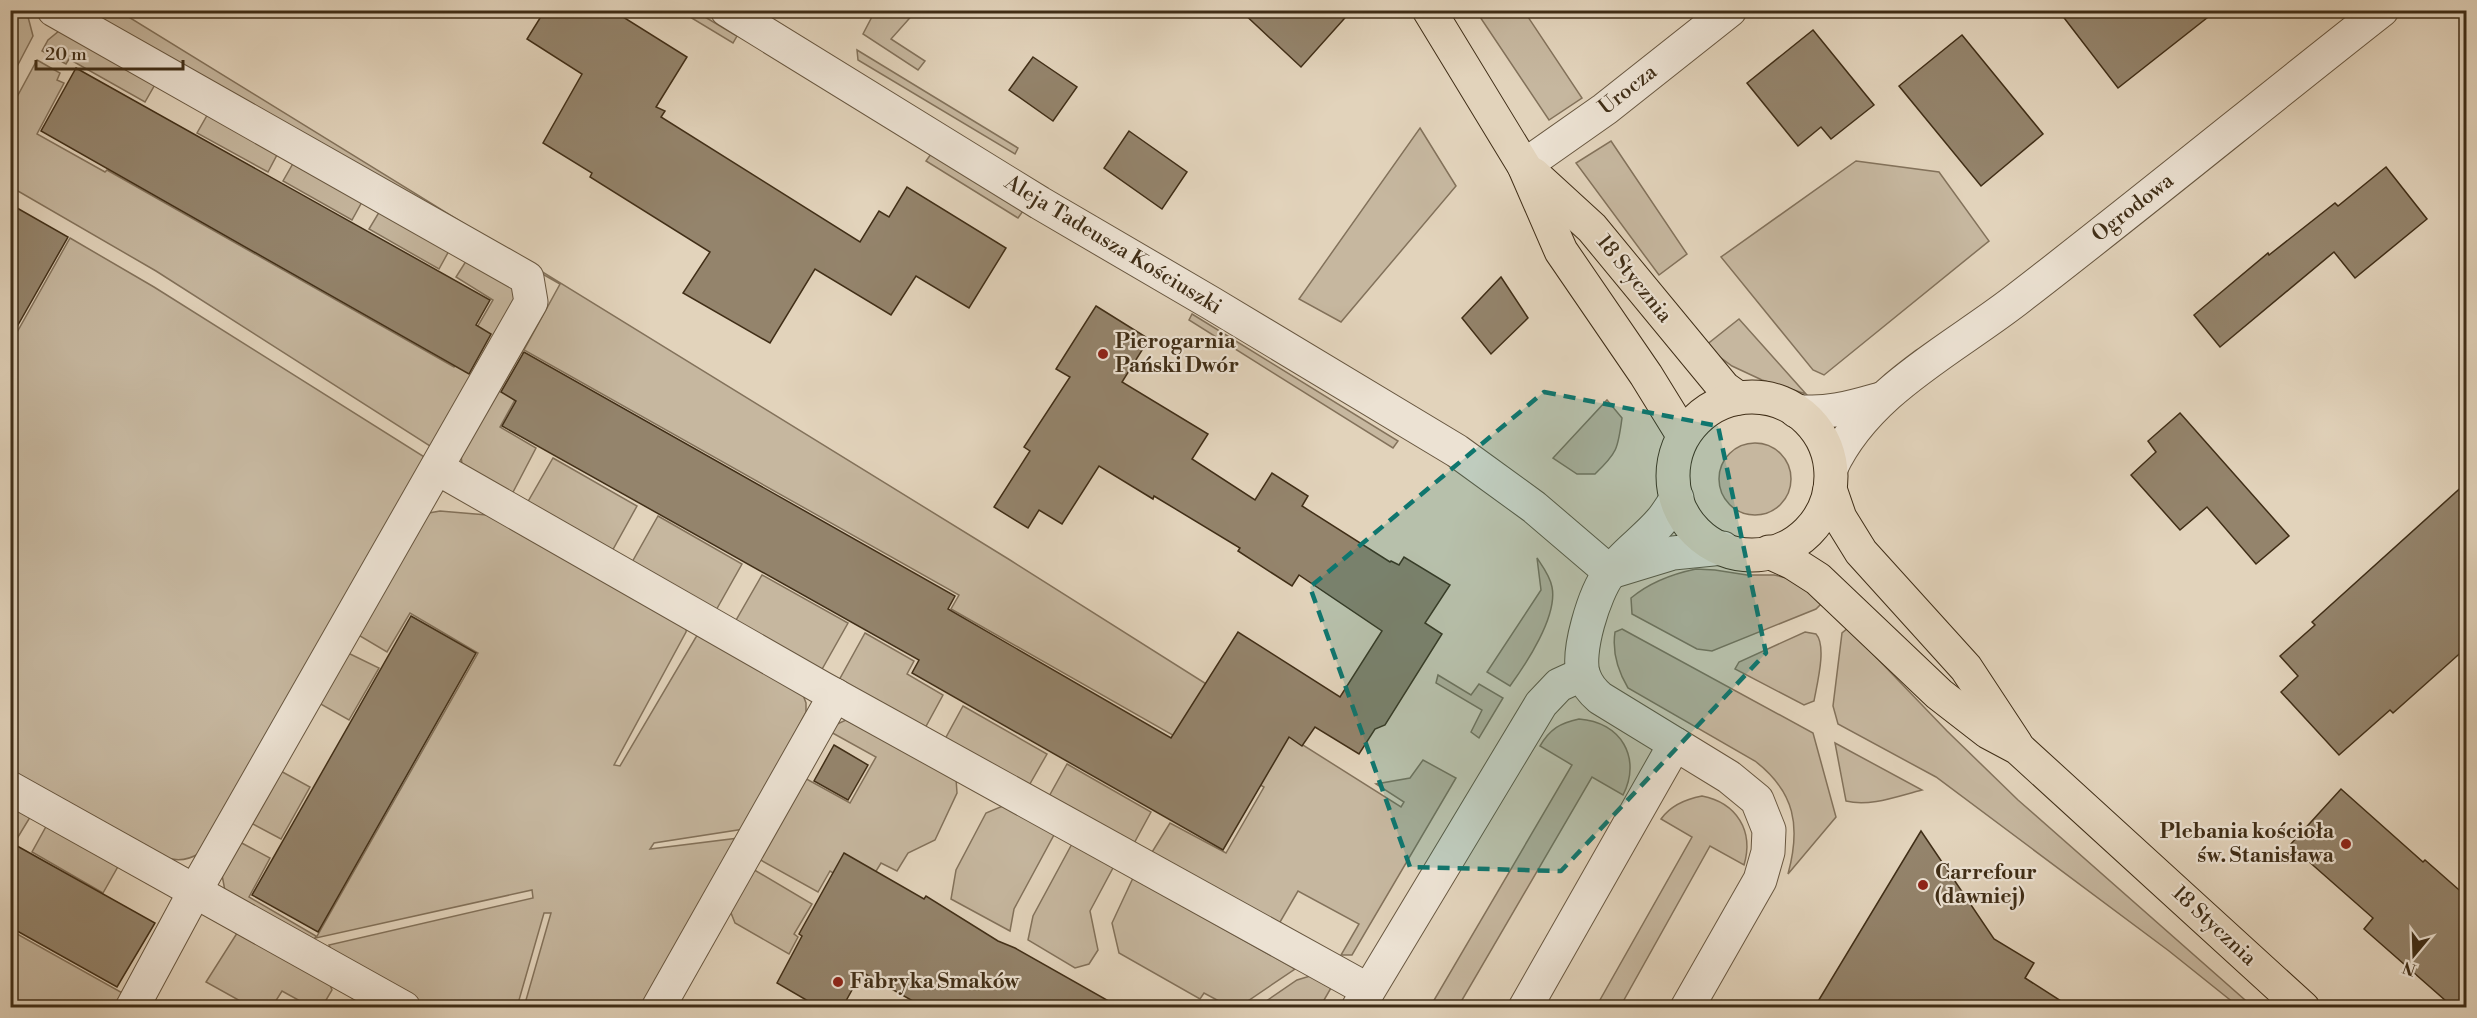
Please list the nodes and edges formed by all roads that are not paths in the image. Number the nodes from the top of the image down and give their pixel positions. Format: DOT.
graph roads {
  1 [pos="54,10"];
  2 [pos="727,10"];
  3 [pos="1430,10"];
  4 [pos="1730,10"];
  5 [pos="2382,10"];
  6 [pos="1524,166"];
  7 [pos="1738,398"];
  8 [pos="1880,399"];
  9 [pos="1796,411"];
  10 [pos="1683,435"];
  11 [pos="437,468"];
  12 [pos="1831,478"];
  13 [pos="1677,498"];
  14 [pos="1723,548"];
  15 [pos="1769,552"];
  16 [pos="1610,572"];
  17 [pos="1583,674"];
  18 [pos="835,695"];
  19 [pos="1675,744"];
  20 [pos="2018,748"];
  21 [pos="10,788"];
  22 [pos="195,891"];
  23 [pos="1363,999"];
  24 [pos="132,1008"];
  25 [pos="404,1008"];
  26 [pos="658,1008"];
  27 [pos="1525,1008"];
  28 [pos="1687,1008"];
  29 [pos="2303,1008"];
  1 -- 11 [label="street"];
  2 -- 16 [label="street, Aleja Tadeusza Kościuszki"];
  3 -- 6 [label="main road, 18 Stycznia"];
  4 -- 6 [label="street, Urocza"];
  5 -- 8 [label="street, Ogrodowa"];
  6 -- 7 [label="main road, 18 Stycznia"];
  6 -- 10 [label="main road, 18 Stycznia"];
  7 -- 9 [label="main road"];
  7 -- 10 [label="main road"];
  8 -- 9 [label="street, Ogrodowa"];
  8 -- 12 [label="street, Ogrodowa"];
  9 -- 12 [label="main road"];
  10 -- 13 [label="main road"];
  11 -- 18 [label="street"];
  11 -- 22 [label="street"];
  12 -- 15 [label="main road"];
  12 -- 20 [label="main road, 18 Stycznia"];
  13 -- 14 [label="main road"];
  13 -- 16 [label="street"];
  14 -- 15 [label="main road"];
  14 -- 16 [label="street"];
  15 -- 20 [label="main road, 18 Stycznia"];
  16 -- 17 [label="street"];
  17 -- 19 [label="street"];
  17 -- 23 [label="street"];
  18 -- 23 [label="street"];
  18 -- 26 [label="street"];
  19 -- 27 [label="street"];
  19 -- 28 [label="street"];
  20 -- 29 [label="main road, 18 Stycznia"];
  21 -- 22 [label="street"];
  22 -- 24 [label="street"];
  22 -- 25 [label="street"];
}
